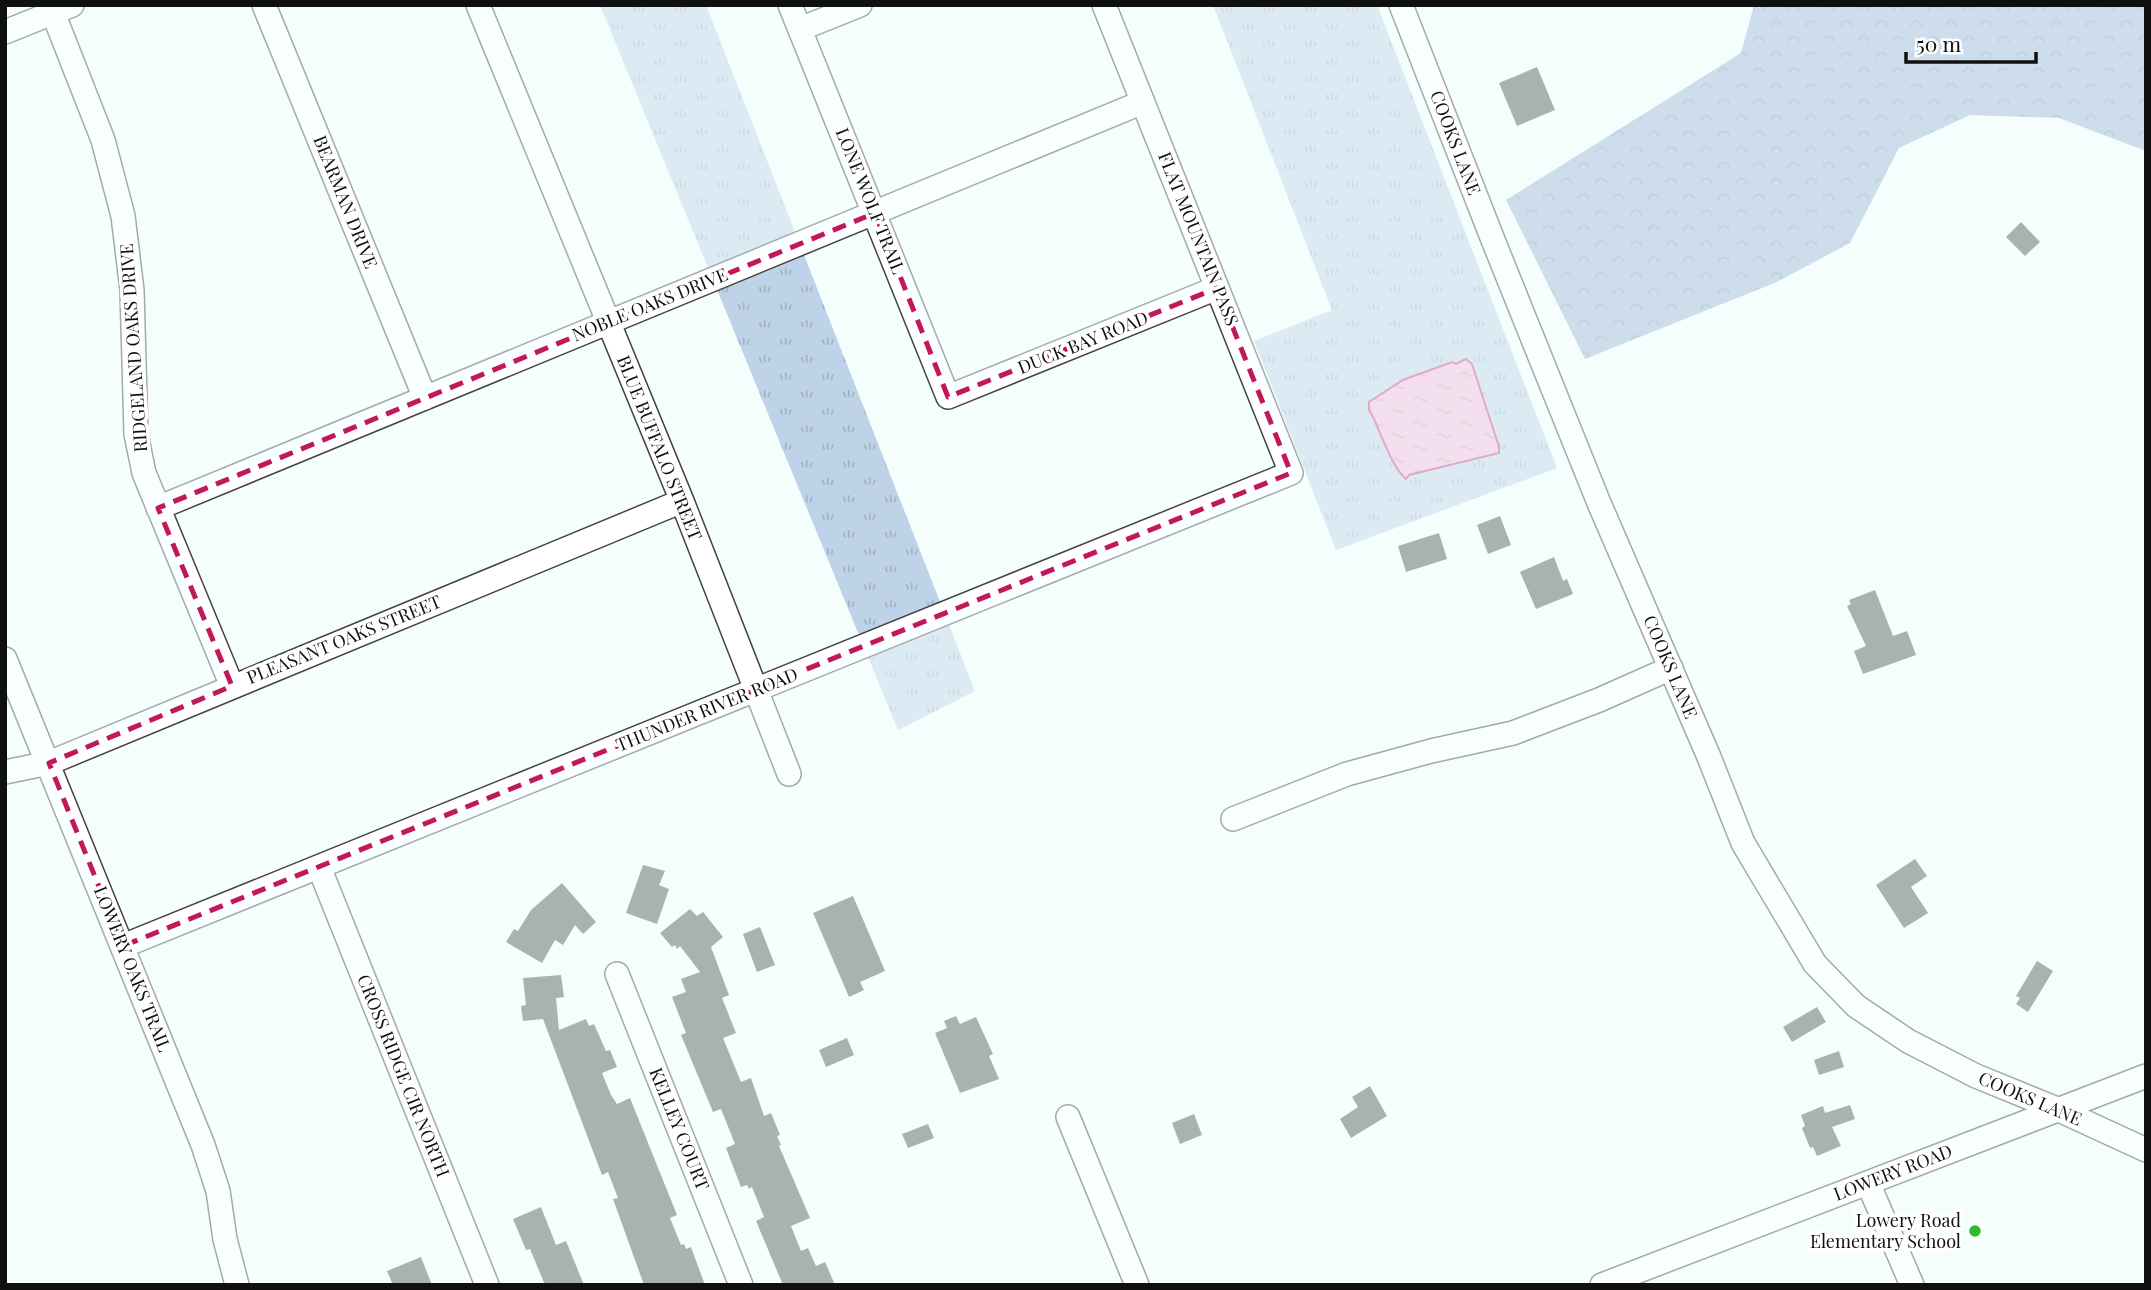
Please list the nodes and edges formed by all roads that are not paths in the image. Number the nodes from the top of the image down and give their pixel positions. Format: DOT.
graph roads {
  1 [pos="264,5"];
  2 [pos="478,5"];
  3 [pos="790,5"];
  4 [pos="860,5"];
  5 [pos="1104,5"];
  6 [pos="1401,5"];
  7 [pos="58,8"];
  8 [pos="800,29"];
  9 [pos="5,32"];
  10 [pos="1143,102"];
  11 [pos="875,213"];
  12 [pos="1217,288"];
  13 [pos="607,323"];
  14 [pos="948,397"];
  15 [pos="425,398"];
  16 [pos="1291,473"];
  17 [pos="682,501"];
  18 [pos="158,508"];
  19 [pos="5,659"];
  20 [pos="1671,668"];
  21 [pos="232,686"];
  22 [pos="757,690"];
  23 [pos="49,763"];
  24 [pos="5,772"];
  25 [pos="789,774"];
  26 [pos="1233,819"];
  27 [pos="319,867"];
  28 [pos="123,946"];
  29 [pos="617,974"];
  30 [pos="2146,1076"];
  31 [pos="2057,1109"];
  32 [pos="1068,1116"];
  33 [pos="2146,1150"];
  34 [pos="1868,1183"];
  35 [pos="1630,1280"];
  36 [pos="237,1285"];
  37 [pos="487,1285"];
  38 [pos="741,1285"];
  39 [pos="1137,1285"];
  40 [pos="1602,1285"];
  41 [pos="1912,1285"];
  1 -- 15 [label="street, BEARMAN DRIVE"];
  2 -- 13 [label="street, BLUE BUFFALO STREET"];
  3 -- 8 [label="street, LONE WOLF TRAIL"];
  4 -- 8 [label="street"];
  5 -- 10 [label="street, FLAT MOUNTAIN PASS"];
  6 -- 20 [label="street, COOKS LANE"];
  7 -- 9 [label="street"];
  7 -- 18 [label="street, RIDGELAND OAKS DRIVE"];
  8 -- 11 [label="street, LONE WOLF TRAIL"];
  10 -- 11 [label="street, NOBLE OAKS DRIVE"];
  10 -- 12 [label="street, FLAT MOUNTAIN PASS"];
  11 -- 13 [label="street, NOBLE OAKS DRIVE"];
  11 -- 14 [label="street, LONE WOLF TRAIL"];
  12 -- 14 [label="street, DUCK BAY ROAD"];
  12 -- 16 [label="street, FLAT MOUNTAIN PASS"];
  13 -- 15 [label="street, NOBLE OAKS DRIVE"];
  13 -- 17 [label="street, BLUE BUFFALO STREET"];
  15 -- 18 [label="street, NOBLE OAKS DRIVE"];
  16 -- 22 [label="street, THUNDER RIVER ROAD"];
  17 -- 21 [label="street, PLEASANT OAKS STREET"];
  17 -- 22 [label="street, BLUE BUFFALO STREET"];
  18 -- 21 [label="street, RIDGELAND OAKS DRIVE"];
  19 -- 23 [label="street, LOWERY OAKS TRAIL"];
  20 -- 26 [label="street"];
  20 -- 31 [label="street, COOKS LANE"];
  21 -- 23 [label="street, PLEASANT OAKS STREET"];
  22 -- 25 [label="street, BLUE BUFFALO STREET"];
  22 -- 27 [label="street, THUNDER RIVER ROAD"];
  23 -- 24 [label="street, PLEASANT OAKS STREET"];
  23 -- 28 [label="street, LOWERY OAKS TRAIL"];
  27 -- 28 [label="street, THUNDER RIVER ROAD"];
  27 -- 37 [label="street, CROSS RIDGE CIR NORTH"];
  28 -- 36 [label="street, LOWERY OAKS TRAIL"];
  29 -- 38 [label="street, KELLEY COURT"];
  30 -- 31 [label="street, LOWERY ROAD"];
  31 -- 33 [label="street, COOKS LANE"];
  31 -- 34 [label="street, LOWERY ROAD"];
  32 -- 39 [label="street"];
  34 -- 35 [label="street, LOWERY ROAD"];
  34 -- 41 [label="street"];
  35 -- 40 [label="street, LOWERY ROAD"];
}
